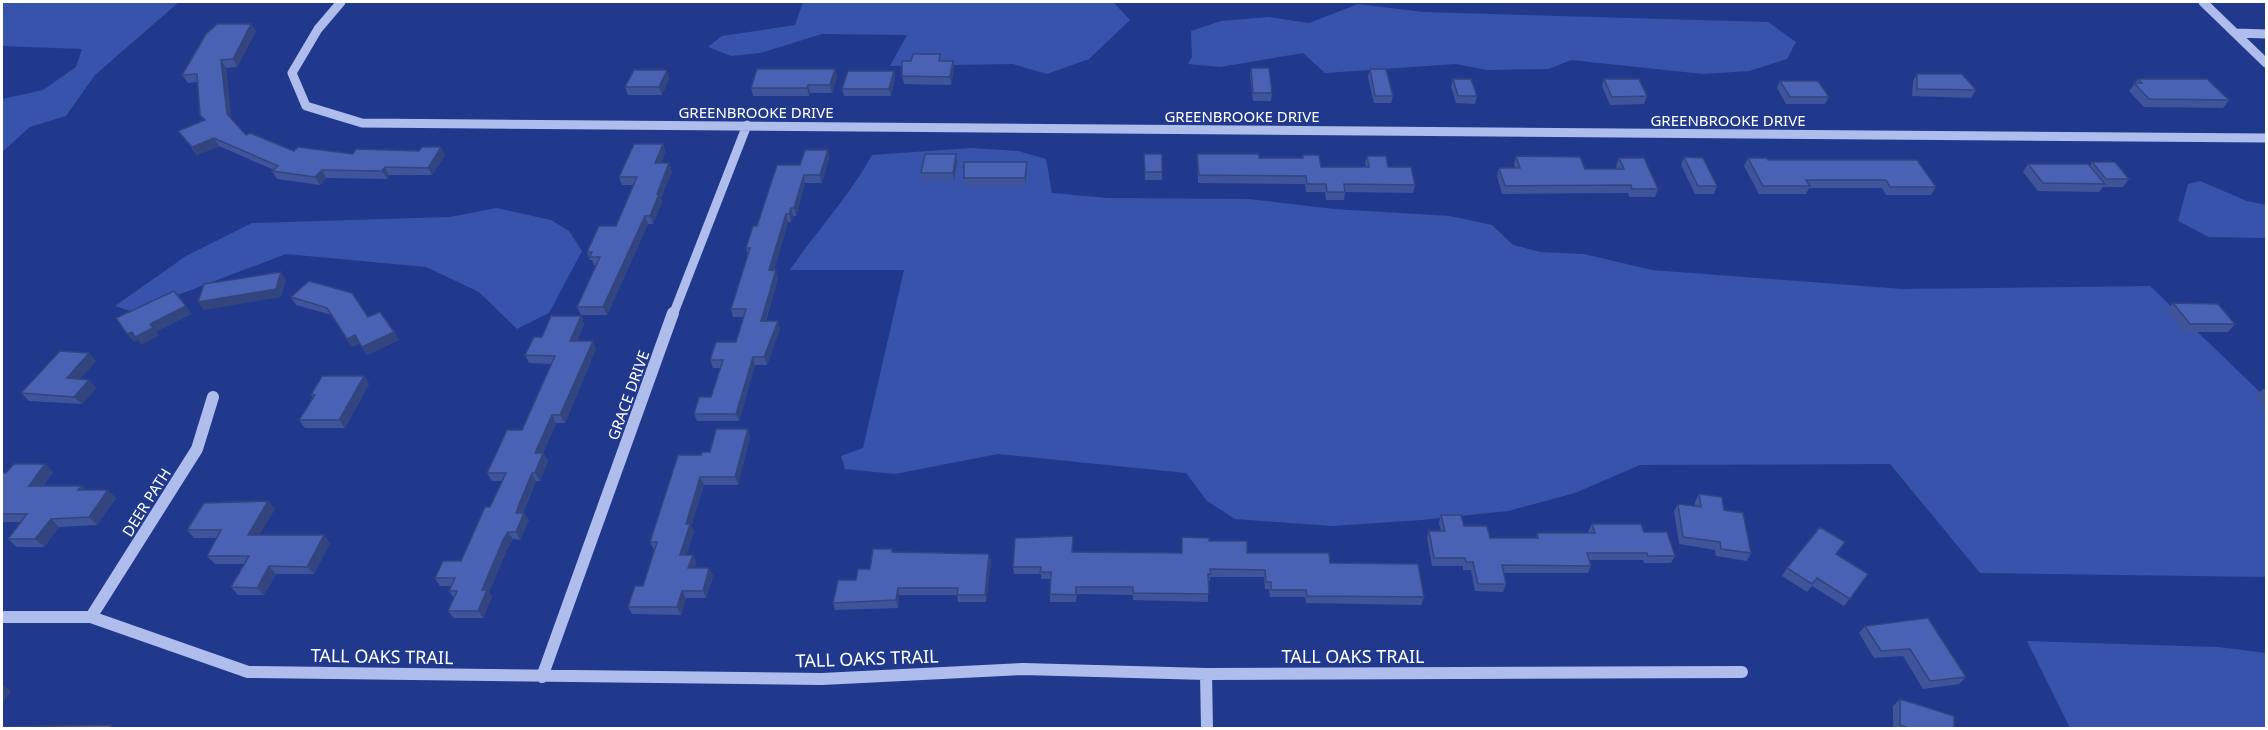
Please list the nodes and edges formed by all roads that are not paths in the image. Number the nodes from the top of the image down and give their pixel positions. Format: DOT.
graph roads {
  1 [pos="341,2"];
  2 [pos="2203,2"];
  3 [pos="2236,33"];
  4 [pos="2266,34"];
  5 [pos="2266,63"];
  6 [pos="747,125"];
  7 [pos="2266,138"];
  8 [pos="213,397"];
  9 [pos="91,616"];
  10 [pos="2,617"];
  11 [pos="1743,672"];
  12 [pos="1206,674"];
  13 [pos="542,677"];
  14 [pos="1207,729"];
  1 -- 6 [label="street, GREENBROOKE DRIVE"];
  2 -- 3 [label="street"];
  3 -- 4 [label="street"];
  3 -- 5 [label="street"];
  6 -- 7 [label="street, GREENBROOKE DRIVE"];
  6 -- 13 [label="street, GRACE DRIVE"];
  8 -- 9 [label="street, DEER PATH"];
  9 -- 10 [label="street, TALL OAKS TRAIL"];
  9 -- 13 [label="street, TALL OAKS TRAIL"];
  11 -- 12 [label="street, TALL OAKS TRAIL"];
  12 -- 13 [label="street, TALL OAKS TRAIL"];
  12 -- 14 [label="street"];
}
